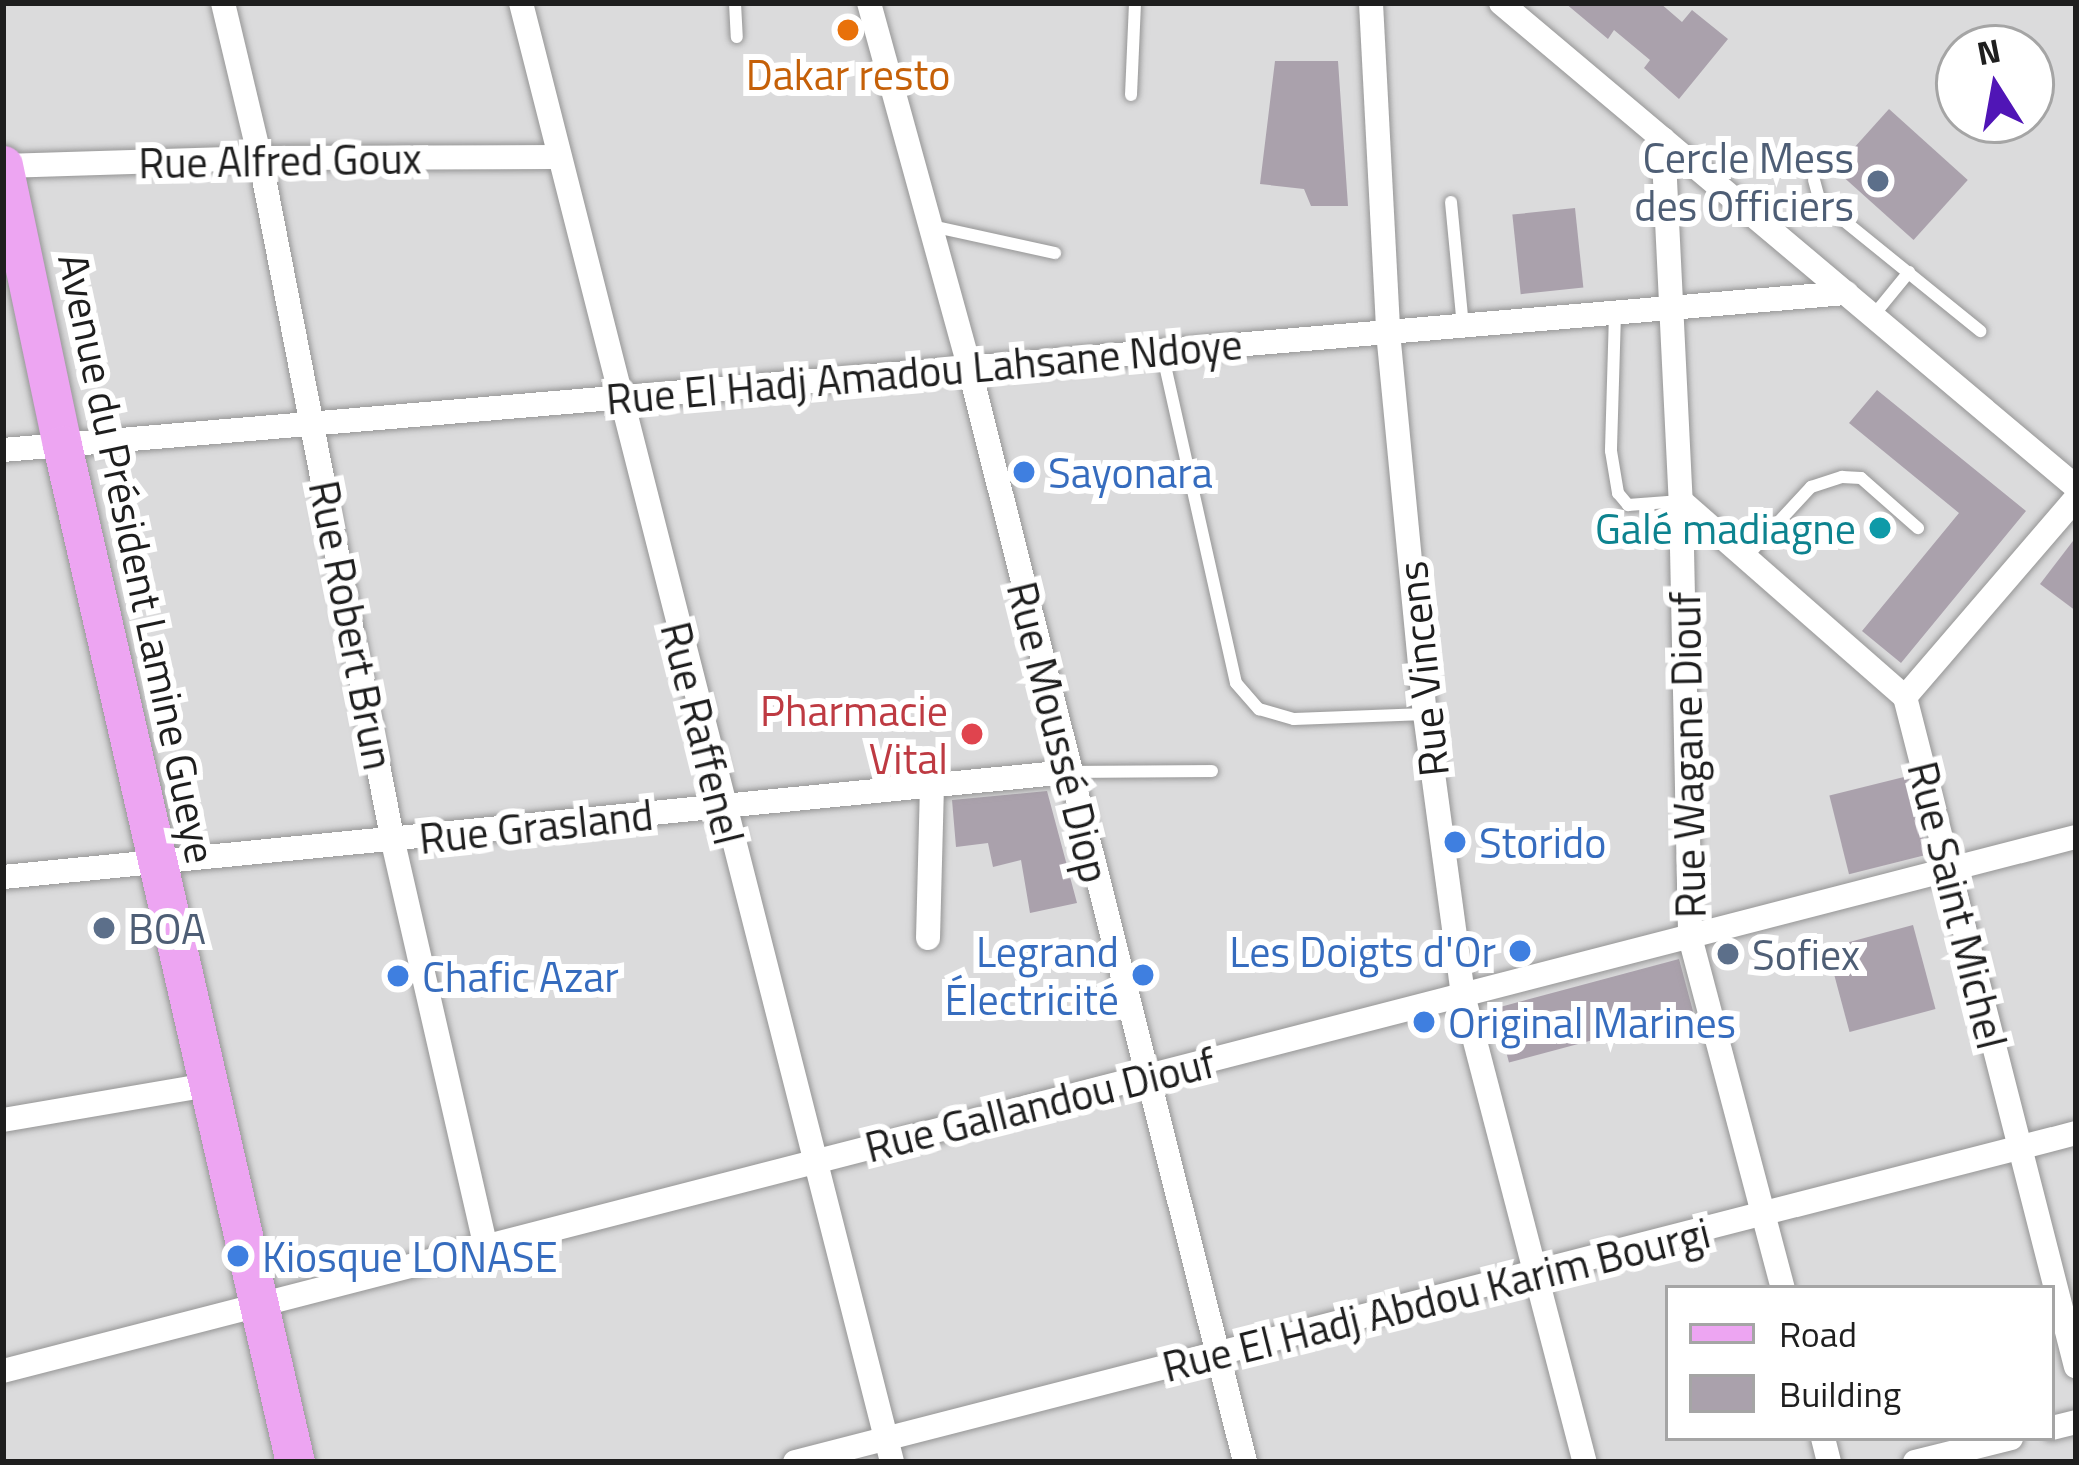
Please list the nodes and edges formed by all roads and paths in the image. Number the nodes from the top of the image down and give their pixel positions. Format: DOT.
graph roads {
  1 [pos="223,3"];
  2 [pos="520,3"];
  3 [pos="735,3"];
  4 [pos="868,3"];
  5 [pos="1135,3"];
  6 [pos="1371,3"];
  7 [pos="1501,3"];
  8 [pos="736,37"];
  9 [pos="1131,95"];
  10 [pos="1663,139"];
  11 [pos="557,157"];
  12 [pos="260,158"];
  13 [pos="3,166"];
  14 [pos="1814,180"];
  15 [pos="1450,202"];
  16 [pos="930,226"];
  17 [pos="1055,253"];
  18 [pos="1909,272"];
  19 [pos="1846,293"];
  20 [pos="1671,308"];
  21 [pos="1615,312"];
  22 [pos="1874,316"];
  23 [pos="1463,326"];
  24 [pos="1980,331"];
  25 [pos="1388,332"];
  26 [pos="1162,351"];
  27 [pos="969,368"];
  28 [pos="617,398"];
  29 [pos="313,424"];
  30 [pos="62,445"];
  31 [pos="3,450"];
  32 [pos="2076,487"];
  33 [pos="2076,498"];
  34 [pos="1681,502"];
  35 [pos="1918,528"];
  36 [pos="1748,555"];
  37 [pos="1905,697"];
  38 [pos="1425,714"];
  39 [pos="1212,771"];
  40 [pos="1069,772"];
  41 [pos="932,786"];
  42 [pos="722,806"];
  43 [pos="2076,837"];
  44 [pos="393,842"];
  45 [pos="156,862"];
  46 [pos="1949,870"];
  47 [pos="3,877"];
  48 [pos="1690,937"];
  49 [pos="928,938"];
  50 [pos="1463,995"];
  51 [pos="1145,1077"];
  52 [pos="207,1084"];
  53 [pos="3,1120"];
  54 [pos="2076,1133"];
  55 [pos="2020,1148"];
  56 [pos="814,1162"];
  57 [pos="1764,1217"];
  58 [pos="486,1247"];
  59 [pos="1536,1274"];
  60 [pos="1782,1285"];
  61 [pos="262,1304"];
  62 [pos="1217,1354"];
  63 [pos="2076,1367"];
  64 [pos="3,1371"];
  65 [pos="1999,1441"];
  66 [pos="889,1449"];
  67 [pos="295,1462"];
  68 [pos="795,1462"];
  69 [pos="1245,1462"];
  70 [pos="1586,1462"];
  71 [pos="1915,1462"];
  1 -- 12 [label="street, Rue Robert Brun"];
  2 -- 11 [label="street, Rue Raffenel"];
  3 -- 8 [label="lane"];
  4 -- 16 [label="street, Rue Moussé Diop"];
  5 -- 9 [label="lane"];
  6 -- 25 [label="street, Rue Vincens"];
  7 -- 10 [label="street"];
  10 -- 19 [label="street"];
  10 -- 20 [label="street, Rue Wagane Diouf"];
  11 -- 12 [label="street, Rue Alfred Goux"];
  11 -- 28 [label="street, Rue Raffenel"];
  12 -- 13 [label="street, Rue Alfred Goux"];
  12 -- 29 [label="street, Rue Robert Brun"];
  13 -- 30 [label="main road, Avenue du Président Lamine Gueye"];
  14 -- 18 [label="lane"];
  15 -- 23 [label="lane"];
  16 -- 17 [label="lane"];
  16 -- 27 [label="street, Rue Moussé Diop"];
  18 -- 22 [label="lane"];
  18 -- 24 [label="lane"];
  19 -- 20 [label="street, Rue El Hadj Amadou Lahsane Ndoye"];
  19 -- 22 [label="street"];
  20 -- 21 [label="street, Rue El Hadj Amadou Lahsane Ndoye"];
  20 -- 34 [label="street, Rue Wagane Diouf"];
  21 -- 23 [label="street, Rue El Hadj Amadou Lahsane Ndoye"];
  21 -- 34 [label="lane"];
  22 -- 32 [label="street"];
  23 -- 25 [label="street, Rue El Hadj Amadou Lahsane Ndoye"];
  25 -- 26 [label="street, Rue El Hadj Amadou Lahsane Ndoye"];
  25 -- 38 [label="street, Rue Vincens"];
  26 -- 27 [label="street, Rue El Hadj Amadou Lahsane Ndoye"];
  26 -- 38 [label="lane"];
  27 -- 28 [label="street, Rue El Hadj Amadou Lahsane Ndoye"];
  27 -- 40 [label="street, Rue Moussé Diop"];
  28 -- 29 [label="street, Rue El Hadj Amadou Lahsane Ndoye"];
  28 -- 42 [label="street, Rue Raffenel"];
  29 -- 30 [label="street, Rue El Hadj Amadou Lahsane Ndoye"];
  29 -- 44 [label="street, Rue Robert Brun"];
  30 -- 31 [label="street, Rue El Hadj Amadou Lahsane Ndoye"];
  30 -- 45 [label="main road, Avenue du Président Lamine Gueye"];
  33 -- 37 [label="street"];
  34 -- 36 [label="street"];
  34 -- 48 [label="street, Rue Wagane Diouf"];
  35 -- 36 [label="lane"];
  36 -- 37 [label="street"];
  37 -- 46 [label="street, Rue Saint Michel"];
  38 -- 50 [label="street, Rue Vincens"];
  39 -- 40 [label="lane"];
  40 -- 41 [label="street, Rue Grasland"];
  40 -- 51 [label="street, Rue Moussé Diop"];
  41 -- 42 [label="street, Rue Grasland"];
  41 -- 49 [label="street"];
  42 -- 44 [label="street, Rue Grasland"];
  42 -- 56 [label="street, Rue Raffenel"];
  43 -- 46 [label="street, Rue Gallandou Diouf"];
  44 -- 45 [label="street, Rue Grasland"];
  44 -- 58 [label="street, Rue Robert Brun"];
  45 -- 47 [label="street, Rue Grasland"];
  45 -- 52 [label="main road, Avenue du Président Lamine Gueye"];
  46 -- 48 [label="street, Rue Gallandou Diouf"];
  46 -- 55 [label="street, Rue Saint Michel"];
  48 -- 50 [label="street, Rue Gallandou Diouf"];
  48 -- 57 [label="street, Rue Wagane Diouf"];
  50 -- 51 [label="street, Rue Gallandou Diouf"];
  50 -- 59 [label="street, Rue Vincens"];
  51 -- 56 [label="street, Rue Gallandou Diouf"];
  51 -- 62 [label="street, Rue Moussé Diop"];
  52 -- 53 [label="street"];
  52 -- 61 [label="main road, Avenue du Président Lamine Gueye"];
  54 -- 55 [label="street, Rue El Hadj Abdou Karim Bourgi"];
  55 -- 57 [label="street, Rue El Hadj Abdou Karim Bourgi"];
  55 -- 63 [label="street, Rue Saint Michel"];
  56 -- 58 [label="street, Rue Gallandou Diouf"];
  56 -- 66 [label="street, Rue Raffenel"];
  57 -- 59 [label="street, Rue El Hadj Abdou Karim Bourgi"];
  57 -- 60 [label="street, Rue Wagane Diouf"];
  58 -- 61 [label="street, Rue Gallandou Diouf"];
  59 -- 62 [label="street, Rue El Hadj Abdou Karim Bourgi"];
  59 -- 70 [label="street, Rue Vincens"];
  61 -- 64 [label="street, Rue Gallandou Diouf"];
  61 -- 67 [label="main road, Avenue du Président Lamine Gueye"];
  62 -- 66 [label="street, Rue El Hadj Abdou Karim Bourgi"];
  62 -- 69 [label="street, Rue Moussé Diop"];
  65 -- 71 [label="street"];
  66 -- 68 [label="street, Rue El Hadj Abdou Karim Bourgi"];
}
